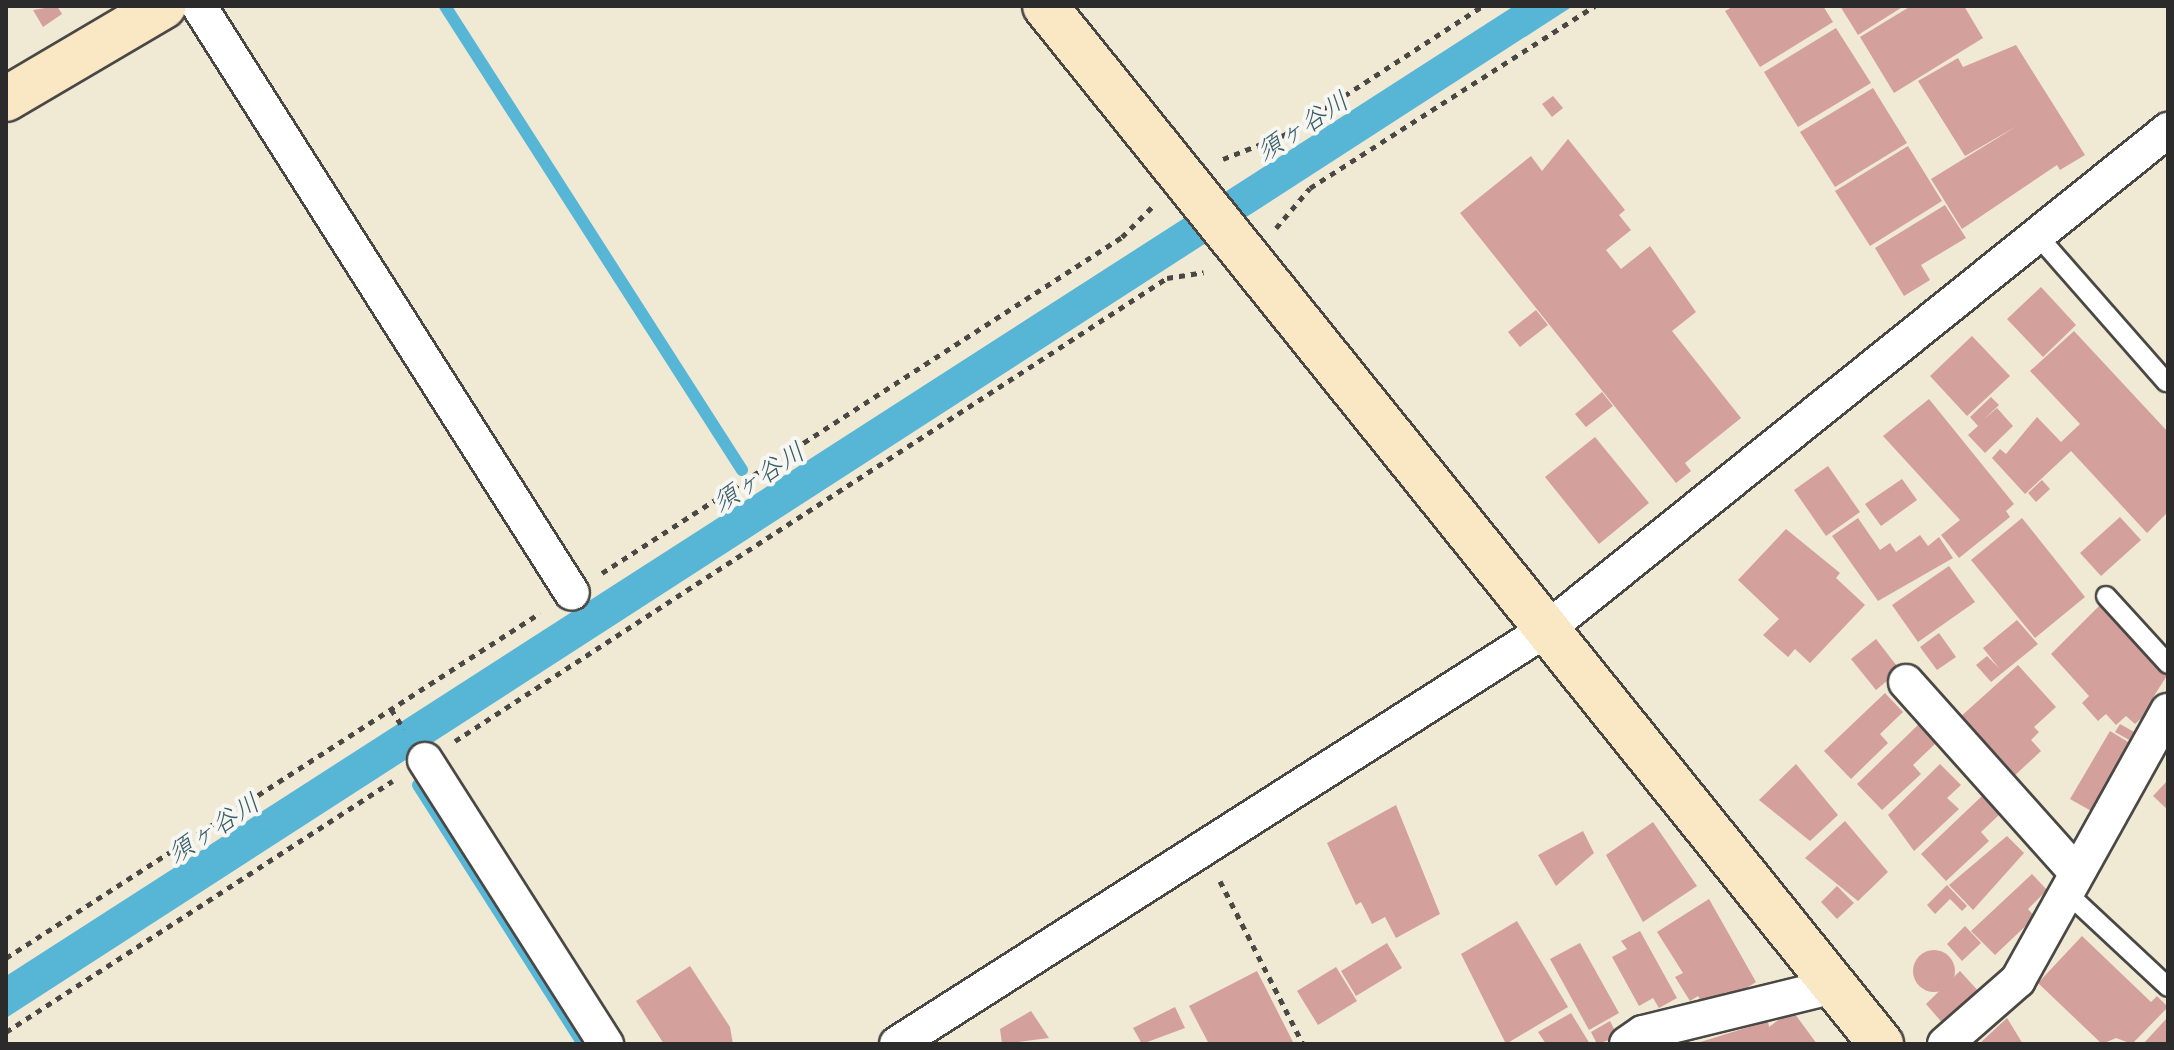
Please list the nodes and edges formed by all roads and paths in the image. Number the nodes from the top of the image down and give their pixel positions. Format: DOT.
graph roads {
  1 [pos="164,6"];
  2 [pos="199,6"];
  3 [pos="1045,6"];
  4 [pos="1483,6"];
  5 [pos="1595,6"];
  6 [pos="6,99"];
  7 [pos="2168,130"];
  8 [pos="1188,183"];
  9 [pos="2037,235"];
  10 [pos="1238,246"];
  11 [pos="2166,382"];
  12 [pos="572,593"];
  13 [pos="2106,596"];
  14 [pos="1547,629"];
  15 [pos="2168,664"];
  16 [pos="1906,682"];
  17 [pos="2168,711"];
  18 [pos="425,760"];
  19 [pos="1203,849"];
  20 [pos="2069,880"];
  21 [pos="6,958"];
  22 [pos="1835,986"];
  23 [pos="2168,987"];
  24 [pos="6,1032"];
  25 [pos="606,1044"];
  26 [pos="897,1044"];
  27 [pos="1303,1044"];
  28 [pos="1627,1044"];
  29 [pos="1881,1044"];
  30 [pos="1945,1044"];
  1 -- 6 [label="street"];
  2 -- 12 [label="street"];
  3 -- 8 [label="street"];
  4 -- 8 [label="path"];
  5 -- 10 [label="path"];
  7 -- 9 [label="street"];
  8 -- 10 [label="street"];
  8 -- 12 [label="path"];
  9 -- 11 [label="lane"];
  9 -- 14 [label="street"];
  10 -- 14 [label="street"];
  10 -- 18 [label="path"];
  12 -- 21 [label="path"];
  13 -- 15 [label="lane"];
  14 -- 19 [label="street"];
  14 -- 22 [label="street"];
  16 -- 20 [label="street"];
  17 -- 20 [label="street"];
  18 -- 24 [label="path"];
  18 -- 25 [label="street"];
  19 -- 26 [label="street"];
  19 -- 27 [label="path"];
  20 -- 23 [label="lane"];
  20 -- 30 [label="street"];
  22 -- 28 [label="street"];
  22 -- 29 [label="street"];
}
